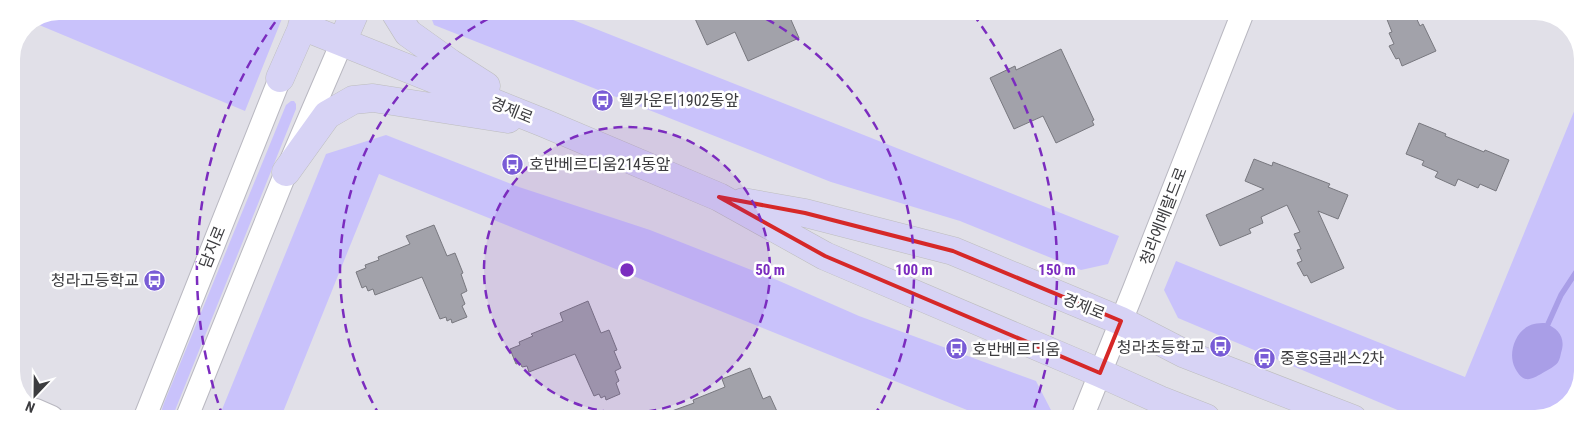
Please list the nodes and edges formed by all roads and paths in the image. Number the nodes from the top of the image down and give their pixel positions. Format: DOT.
graph roads {
  1 [pos="305,20"];
  2 [pos="307,20"];
  3 [pos="352,20"];
  4 [pos="400,20"];
  5 [pos="1240,20"];
  6 [pos="342,42"];
  7 [pos="280,78"];
  8 [pos="544,123"];
  9 [pos="286,172"];
  10 [pos="720,197"];
  11 [pos="1122,321"];
  12 [pos="1100,374"];
  13 [pos="148,410"];
  14 [pos="190,410"];
  15 [pos="1085,410"];
  16 [pos="1186,410"];
  17 [pos="1332,410"];
  1 -- 7 [label="main road"];
  2 -- 6 [label="main road, 경제로"];
  3 -- 6 [label="main road"];
  4 -- 8 [label="main road"];
  5 -- 11 [label="street, 청라에메랄드로"];
  6 -- 8 [label="main road, 경제로"];
  6 -- 9 [label="street"];
  7 -- 13 [label="street, 담지로"];
  8 -- 9 [label="main road"];
  8 -- 10 [label="main road, 경제로"];
  9 -- 14 [label="street"];
  10 -- 11 [label="main road, 경제로"];
  10 -- 12 [label="main road, 경제로"];
  11 -- 12 [label="street, 청라에메랄드로"];
  11 -- 17 [label="main road, 경제로"];
  12 -- 15 [label="street, 청라에메랄드로"];
  12 -- 16 [label="main road, 경제로"];
}
